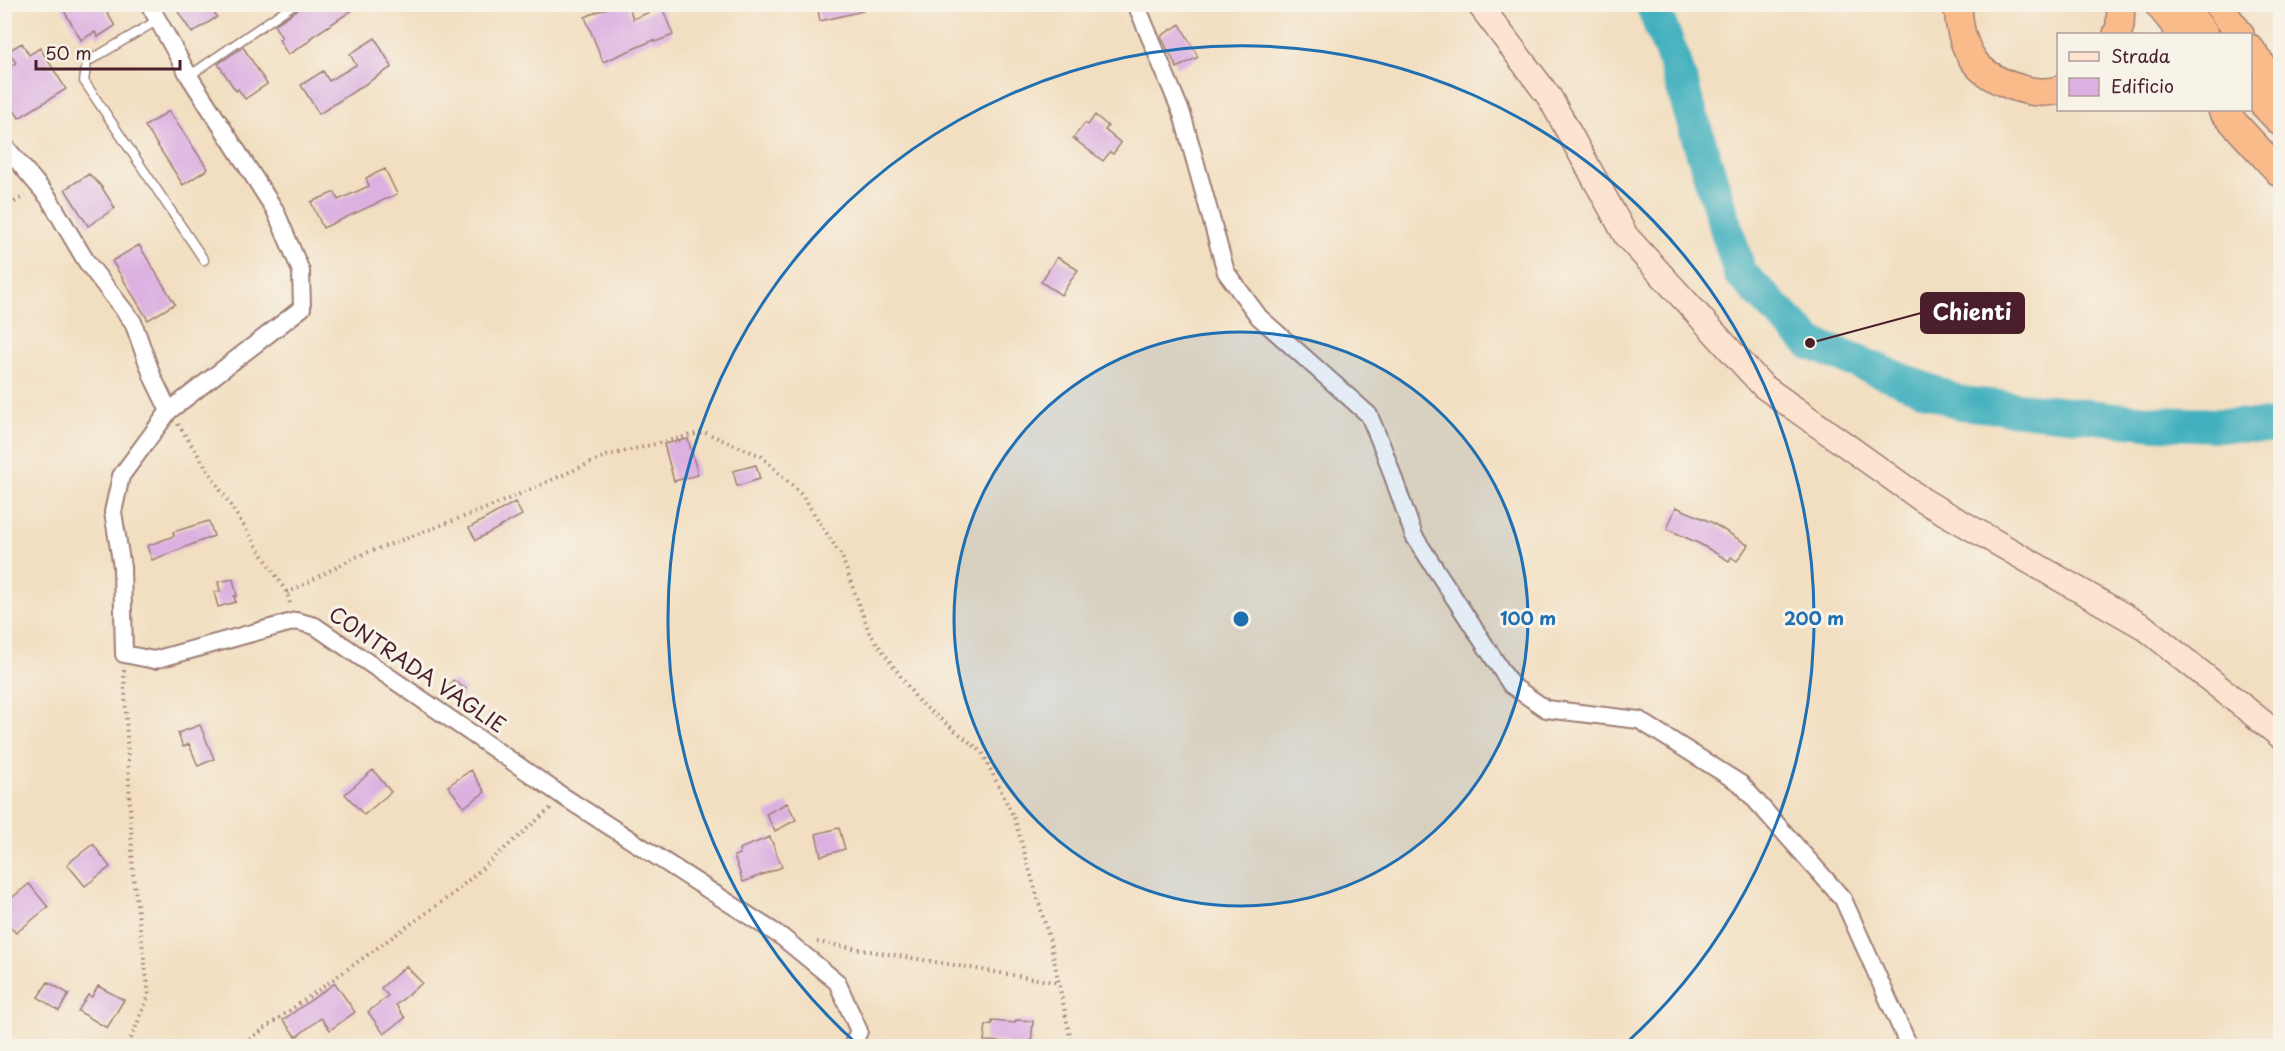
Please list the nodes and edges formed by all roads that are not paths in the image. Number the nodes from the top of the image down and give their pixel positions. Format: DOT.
graph roads {
  1 [pos="149,4"];
  2 [pos="294,4"];
  3 [pos="1136,4"];
  4 [pos="1479,4"];
  5 [pos="1958,4"];
  6 [pos="2121,4"];
  7 [pos="2158,4"];
  8 [pos="2181,4"];
  9 [pos="2217,4"];
  10 [pos="158,20"];
  11 [pos="2116,33"];
  12 [pos="2181,33"];
  13 [pos="2204,33"];
  14 [pos="2239,33"];
  15 [pos="2252,51"];
  16 [pos="189,76"];
  17 [pos="2057,90"];
  18 [pos="2280,91"];
  19 [pos="2252,92"];
  20 [pos="2223,111"];
  21 [pos="2246,111"];
  22 [pos="2280,122"];
  23 [pos="4,145"];
  24 [pos="2280,148"];
  25 [pos="2280,173"];
  26 [pos="204,260"];
  27 [pos="170,411"];
  28 [pos="2280,736"];
  29 [pos="852,1047"];
  30 [pos="1909,1047"];
  1 -- 10 [label="street"];
  2 -- 16 [label="lane"];
  3 -- 30 [label="street"];
  4 -- 28 [label="main road"];
  5 -- 17 [label="highway"];
  6 -- 11 [label="highway"];
  7 -- 12 [label="highway"];
  8 -- 13 [label="highway"];
  9 -- 14 [label="highway"];
  10 -- 16 [label="street"];
  10 -- 26 [label="lane"];
  15 -- 18 [label="highway"];
  16 -- 27 [label="street"];
  19 -- 22 [label="highway"];
  20 -- 25 [label="highway"];
  21 -- 24 [label="highway"];
  23 -- 27 [label="street"];
  27 -- 29 [label="street, CONTRADA VAGLIE"];
}
